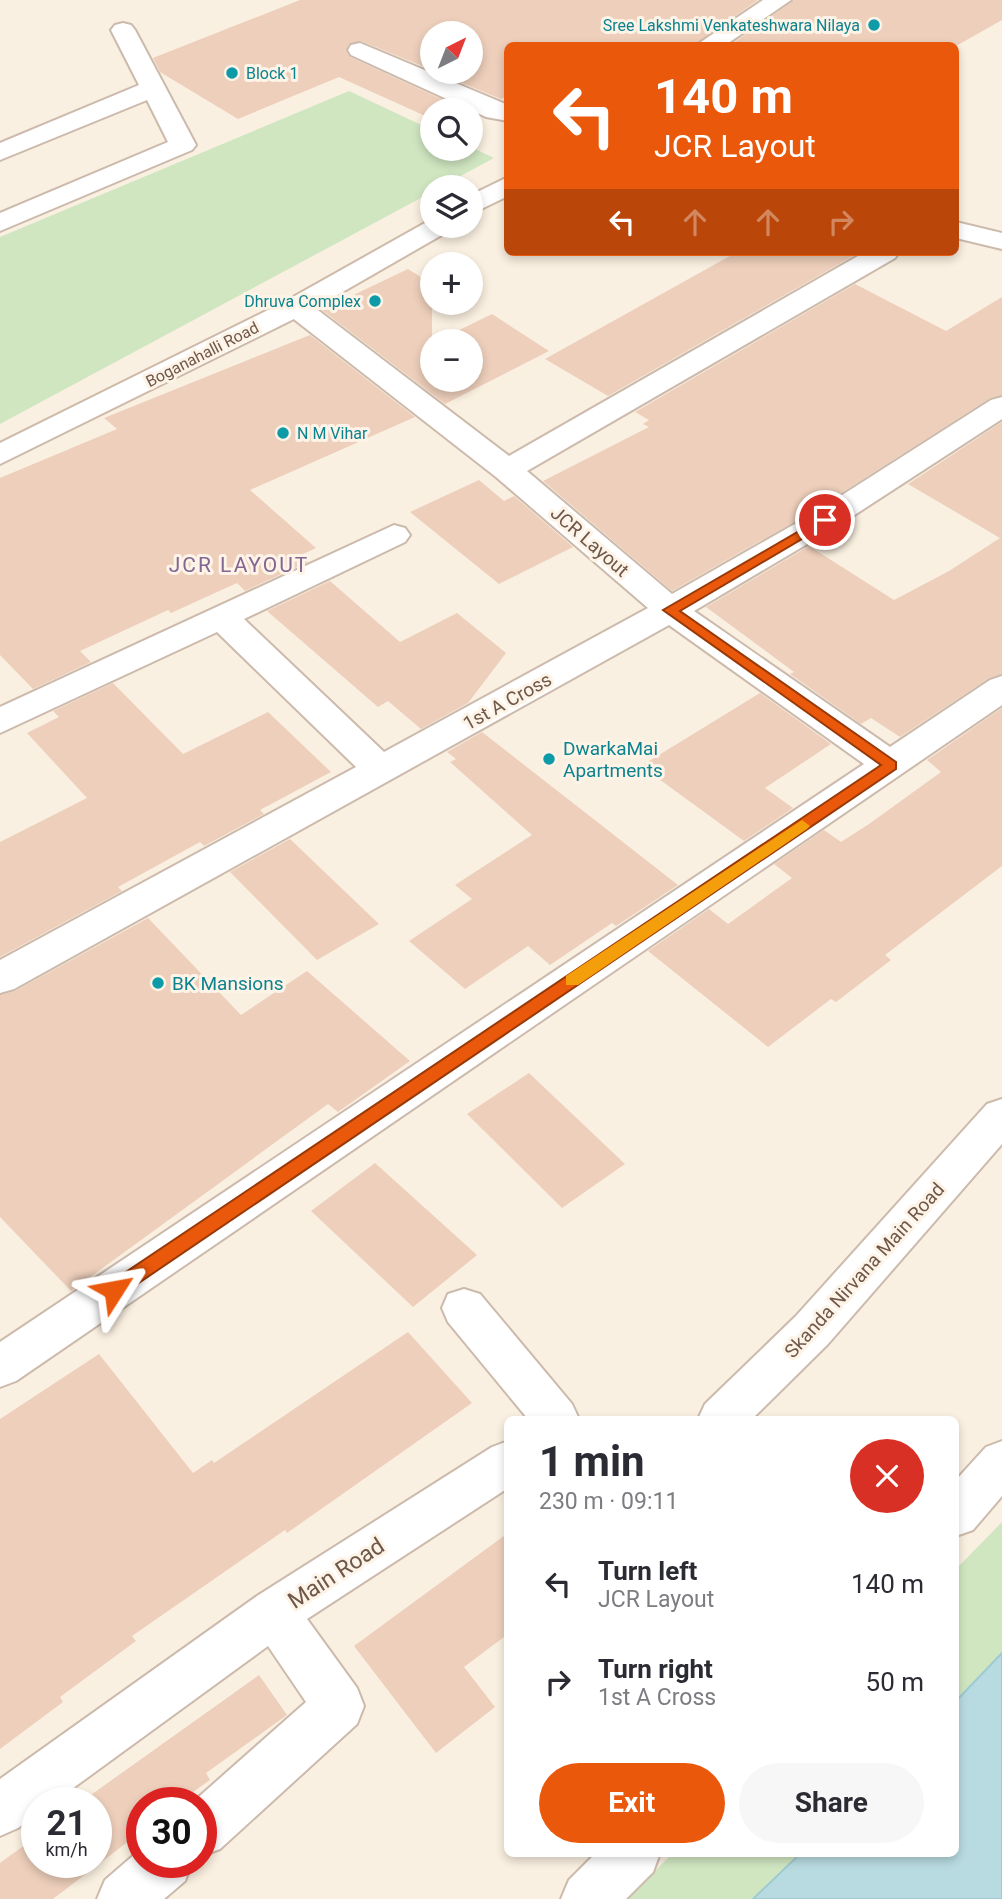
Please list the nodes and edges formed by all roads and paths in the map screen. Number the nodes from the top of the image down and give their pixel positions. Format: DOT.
graph roads {
  1 [pos="779,0"];
  2 [pos="123,30"];
  3 [pos="714,42"];
  4 [pos="360,50"];
  5 [pos="154,88"];
  6 [pos="504,113"];
  7 [pos="0,152"];
  8 [pos="504,187"];
  9 [pos="483,199"];
  10 [pos="0,223"];
  11 [pos="959,231"];
  12 [pos="420,236"];
  13 [pos="1002,241"];
  14 [pos="878,256"];
  15 [pos="296,307"];
  16 [pos="1002,406"];
  17 [pos="0,455"];
  18 [pos="507,470"];
  19 [pos="394,535"];
  20 [pos="670,610"];
  21 [pos="222,617"];
  22 [pos="1002,688"];
  23 [pos="0,721"];
  24 [pos="891,765"];
  25 [pos="382,771"];
  26 [pos="0,978"];
  27 [pos="1002,1116"];
  28 [pos="464,1308"];
  29 [pos="0,1367"];
  30 [pos="554,1416"];
  31 [pos="724,1416"];
  32 [pos="1002,1462"];
  33 [pos="504,1465"];
  34 [pos="959,1511"];
  35 [pos="274,1613"];
  36 [pos="0,1810"];
  37 [pos="217,1816"];
  38 [pos="630,1857"];
  39 [pos="148,1878"];
  40 [pos="124,1899"];
  41 [pos="588,1899"];
  1 -- 3 [label="street"];
  2 -- 5 [label="street"];
  4 -- 6 [label="street"];
  5 -- 7 [label="street"];
  5 -- 10 [label="street"];
  8 -- 9 [label="street"];
  11 -- 13 [label="street"];
  12 -- 15 [label="street, Boganahalli Road"];
  14 -- 18 [label="street"];
  15 -- 17 [label="street, Boganahalli Road"];
  15 -- 18 [label="street, JCR Layout"];
  16 -- 20 [label="street, 1st A Cross"];
  18 -- 20 [label="street, JCR Layout"];
  19 -- 21 [label="street"];
  20 -- 24 [label="street, JCR Layout"];
  20 -- 25 [label="street, 1st A Cross"];
  21 -- 23 [label="street"];
  21 -- 25 [label="street"];
  22 -- 24 [label="street"];
  24 -- 29 [label="street"];
  25 -- 26 [label="street, 1st A Cross"];
  27 -- 31 [label="street, Skanda Nirvana Main Road"];
  28 -- 30 [label="street"];
  32 -- 34 [label="street"];
  33 -- 35 [label="street, Main Road"];
  35 -- 36 [label="street"];
  35 -- 37 [label="street, Main Road"];
  38 -- 41 [label="street"];
  39 -- 40 [label="street"];
}
